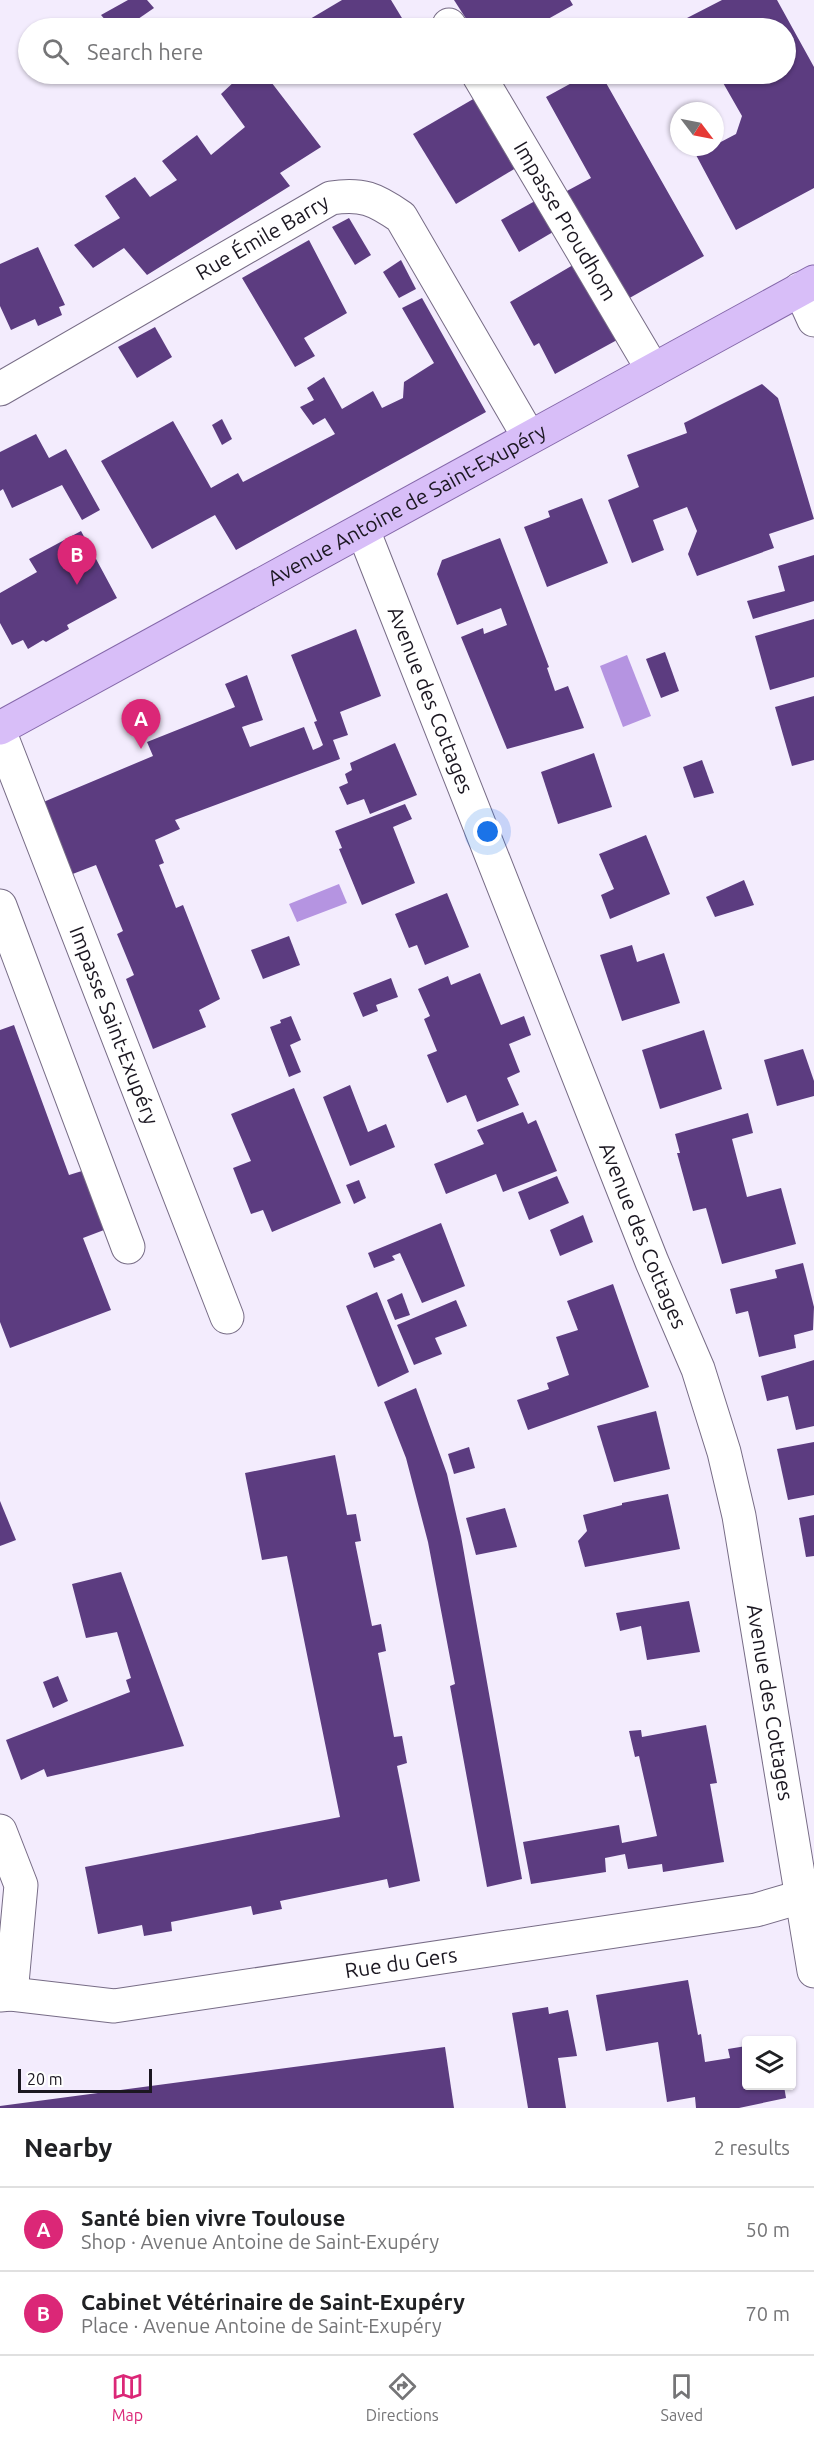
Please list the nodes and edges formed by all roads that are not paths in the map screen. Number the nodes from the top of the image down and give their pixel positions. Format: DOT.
graph roads {
  1 [pos="484,84"];
  2 [pos="807,286"];
  3 [pos="814,320"];
  4 [pos="653,370"];
  5 [pos="0,389"];
  6 [pos="529,437"];
  7 [pos="363,530"];
  8 [pos="0,728"];
  9 [pos="0,733"];
  10 [pos="0,906"];
  11 [pos="128,1246"];
  12 [pos="227,1317"];
  13 [pos="0,1831"];
  14 [pos="807,1895"];
  15 [pos="814,1971"];
  16 [pos="6,1994"];
  1 -- 4 [label="street, Impasse Proudhom"];
  2 -- 3 [label="street"];
  2 -- 4 [label="main road, Avenue Antoine de Saint-Exupéry"];
  4 -- 6 [label="main road, Avenue Antoine de Saint-Exupéry"];
  5 -- 6 [label="street, Rue Émile Barry"];
  6 -- 7 [label="main road, Avenue Antoine de Saint-Exupéry"];
  7 -- 8 [label="main road, Avenue Antoine de Saint-Exupéry"];
  7 -- 14 [label="street, Avenue des Cottages"];
  9 -- 12 [label="street, Impasse Saint-Exupéry"];
  10 -- 11 [label="street"];
  13 -- 16 [label="street"];
  14 -- 15 [label="street, Avenue des Cottages"];
  14 -- 16 [label="street, Rue du Gers"];
}
